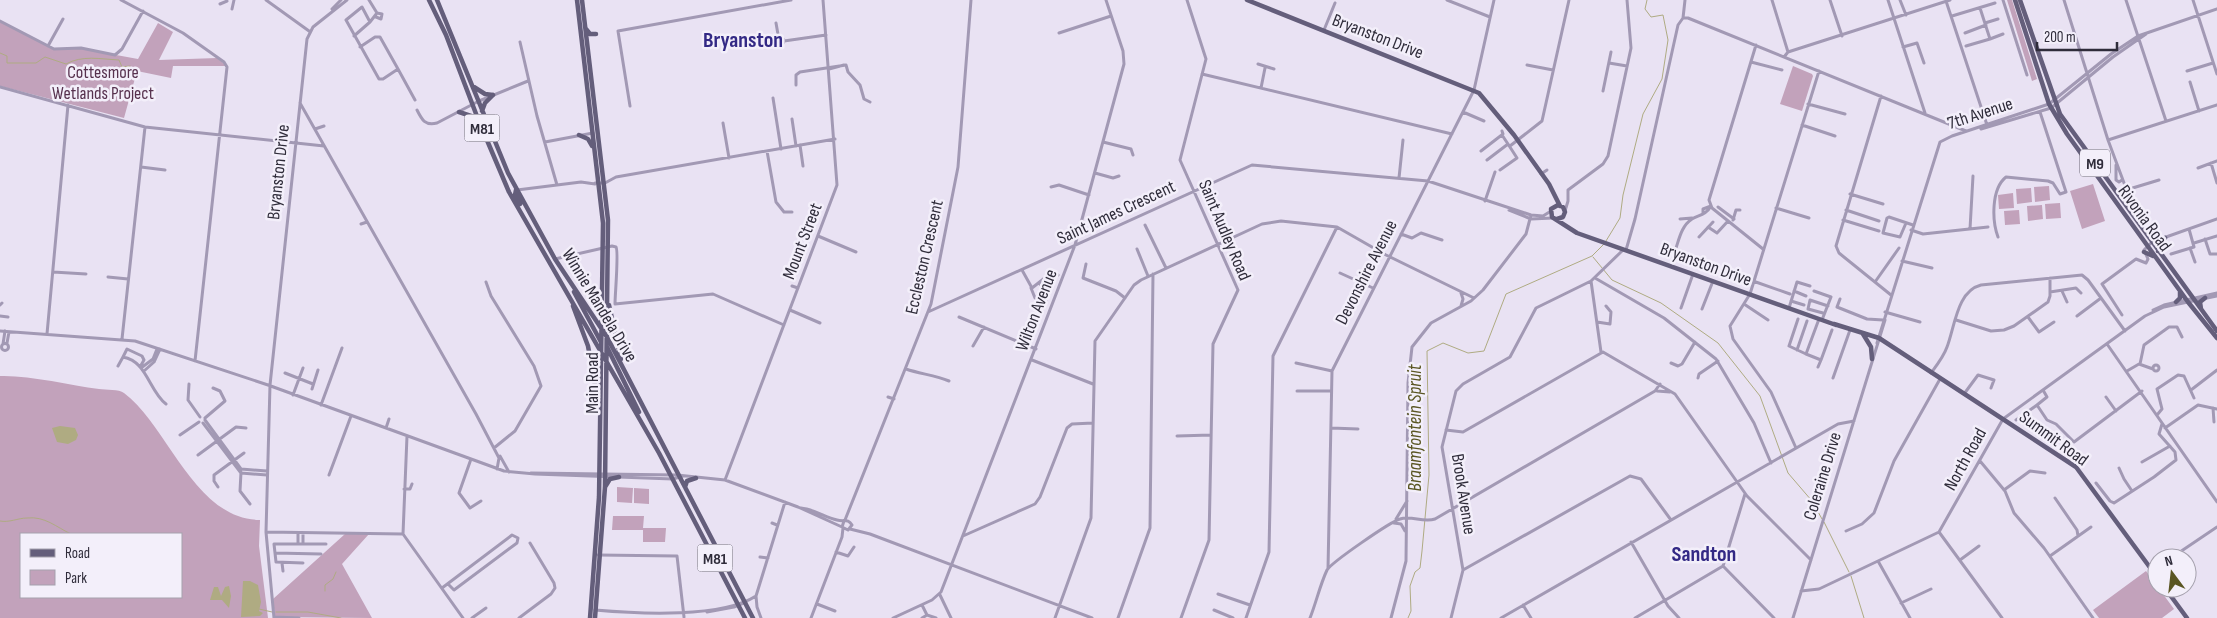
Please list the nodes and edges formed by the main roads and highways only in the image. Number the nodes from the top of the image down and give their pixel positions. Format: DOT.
graph roads {
  1 [pos="429,0"];
  2 [pos="437,0"];
  3 [pos="577,0"];
  4 [pos="582,0"];
  5 [pos="1248,0"];
  6 [pos="2015,0"];
  7 [pos="2020,0"];
  8 [pos="585,28"];
  9 [pos="591,37"];
  10 [pos="581,42"];
  11 [pos="473,86"];
  12 [pos="2052,105"];
  13 [pos="482,111"];
  14 [pos="459,112"];
  15 [pos="478,119"];
  16 [pos="591,123"];
  17 [pos="595,133"];
  18 [pos="1517,142"];
  19 [pos="594,152"];
  20 [pos="516,190"];
  21 [pos="1552,209"];
  22 [pos="1563,209"];
  23 [pos="1555,219"];
  24 [pos="1570,229"];
  25 [pos="534,234"];
  26 [pos="2165,238"];
  27 [pos="2150,244"];
  28 [pos="605,246"];
  29 [pos="2158,251"];
  30 [pos="2144,252"];
  31 [pos="2165,269"];
  32 [pos="566,275"];
  33 [pos="2180,290"];
  34 [pos="567,291"];
  35 [pos="607,294"];
  36 [pos="2205,298"];
  37 [pos="2176,302"];
  38 [pos="2202,310"];
  39 [pos="1834,324"];
  40 [pos="602,329"];
  41 [pos="2217,331"];
  42 [pos="1863,334"];
  43 [pos="607,337"];
  44 [pos="2217,338"];
  45 [pos="1878,340"];
  46 [pos="604,345"];
  47 [pos="602,353"];
  48 [pos="1872,359"];
  49 [pos="606,360"];
  50 [pos="625,370"];
  51 [pos="600,416"];
  52 [pos="648,434"];
  53 [pos="602,475"];
  54 [pos="619,477"];
  55 [pos="696,478"];
  56 [pos="604,487"];
  57 [pos="684,489"];
  58 [pos="598,555"];
  59 [pos="2147,559"];
  60 [pos="2172,598"];
  61 [pos="593,610"];
  62 [pos="590,618"];
  63 [pos="595,618"];
  64 [pos="744,618"];
  65 [pos="753,618"];
  66 [pos="2187,618"];
  1 -- 15 [label="main road, Winnie Mandela Drive / M81"];
  2 -- 11 [label="main road, Winnie Mandela Drive / M81"];
  3 -- 10 [label="main road, Main Road"];
  4 -- 8 [label="main road, Main Road"];
  5 -- 18 [label="main road, Bryanston Drive"];
  6 -- 12 [label="main road, Rivonia Road / M9"];
  7 -- 12 [label="main road, Rivonia Road / M9"];
  8 -- 9 [label="main road, Main Road"];
  8 -- 9 [label="main road"];
  9 -- 10 [label="main road"];
  9 -- 17 [label="main road, Main Road"];
  10 -- 16 [label="main road, Main Road"];
  11 -- 13 [label="main road, Winnie Mandela Drive / M81"];
  11 -- 13 [label="main road"];
  12 -- 27 [label="main road, Rivonia Road / M9"];
  13 -- 20 [label="main road, Winnie Mandela Drive / M81"];
  14 -- 15 [label="main road"];
  15 -- 25 [label="main road, Winnie Mandela Drive / M81"];
  16 -- 17 [label="main road, Main Road"];
  16 -- 19 [label="main road"];
  17 -- 19 [label="main road, Main Road"];
  17 -- 28 [label="main road, Main Road"];
  18 -- 21 [label="main road, Bryanston Drive"];
  18 -- 22 [label="main road, Bryanston Drive"];
  19 -- 28 [label="main road, Main Road"];
  20 -- 25 [label="main road"];
  20 -- 32 [label="main road, Winnie Mandela Drive / M81"];
  21 -- 22 [label="main road"];
  21 -- 23 [label="main road, Bryanston Drive"];
  22 -- 23 [label="main road"];
  22 -- 24 [label="main road, Bryanston Drive"];
  23 -- 24 [label="main road, Bryanston Drive"];
  24 -- 39 [label="main road, Bryanston Drive"];
  25 -- 34 [label="main road, Winnie Mandela Drive / M81"];
  26 -- 29 [label="main road"];
  27 -- 29 [label="main road, Rivonia Road / M9"];
  27 -- 31 [label="main road, Rivonia Road / M9"];
  28 -- 35 [label="main road, Main Road"];
  28 -- 40 [label="main road, Main Road"];
  29 -- 38 [label="main road, Rivonia Road / M9"];
  30 -- 31 [label="main road"];
  31 -- 33 [label="main road, Rivonia Road / M9"];
  32 -- 40 [label="main road, Winnie Mandela Drive / M81"];
  32 -- 46 [label="main road"];
  33 -- 37 [label="main road"];
  33 -- 44 [label="main road, Rivonia Road / M9"];
  34 -- 47 [label="main road, Winnie Mandela Drive / M81"];
  34 -- 51 [label="main road"];
  35 -- 43 [label="main road, Main Road"];
  35 -- 50 [label="main road"];
  36 -- 38 [label="main road"];
  38 -- 41 [label="main road, Rivonia Road / M9"];
  39 -- 42 [label="main road, Bryanston Drive"];
  39 -- 45 [label="main road, Bryanston Drive"];
  40 -- 43 [label="main road, Winnie Mandela Drive / M81"];
  40 -- 46 [label="main road, Main Road"];
  42 -- 45 [label="main road, Bryanston Drive"];
  42 -- 48 [label="main road"];
  43 -- 46 [label="main road, Main Road"];
  43 -- 50 [label="main road, Winnie Mandela Drive / M81"];
  45 -- 59 [label="main road, Summit Road"];
  46 -- 47 [label="main road, Main Road"];
  46 -- 49 [label="main road"];
  46 -- 52 [label="main road"];
  47 -- 49 [label="main road, Winnie Mandela Drive / M81"];
  47 -- 51 [label="main road, Main Road"];
  49 -- 52 [label="main road, Winnie Mandela Drive / M81"];
  49 -- 53 [label="main road, Main Road"];
  50 -- 57 [label="main road, Winnie Mandela Drive / M81"];
  51 -- 53 [label="main road, Main Road"];
  52 -- 64 [label="main road, Winnie Mandela Drive / M81"];
  53 -- 56 [label="main road, Main Road"];
  53 -- 58 [label="main road, Main Road"];
  54 -- 56 [label="main road"];
  55 -- 57 [label="main road"];
  56 -- 58 [label="main road, Main Road"];
  57 -- 65 [label="main road, Winnie Mandela Drive / M81"];
  58 -- 61 [label="main road, Main Road"];
  60 -- 66 [label="main road"];
  61 -- 62 [label="main road, Main Road"];
  61 -- 63 [label="main road, Main Road"];
}
